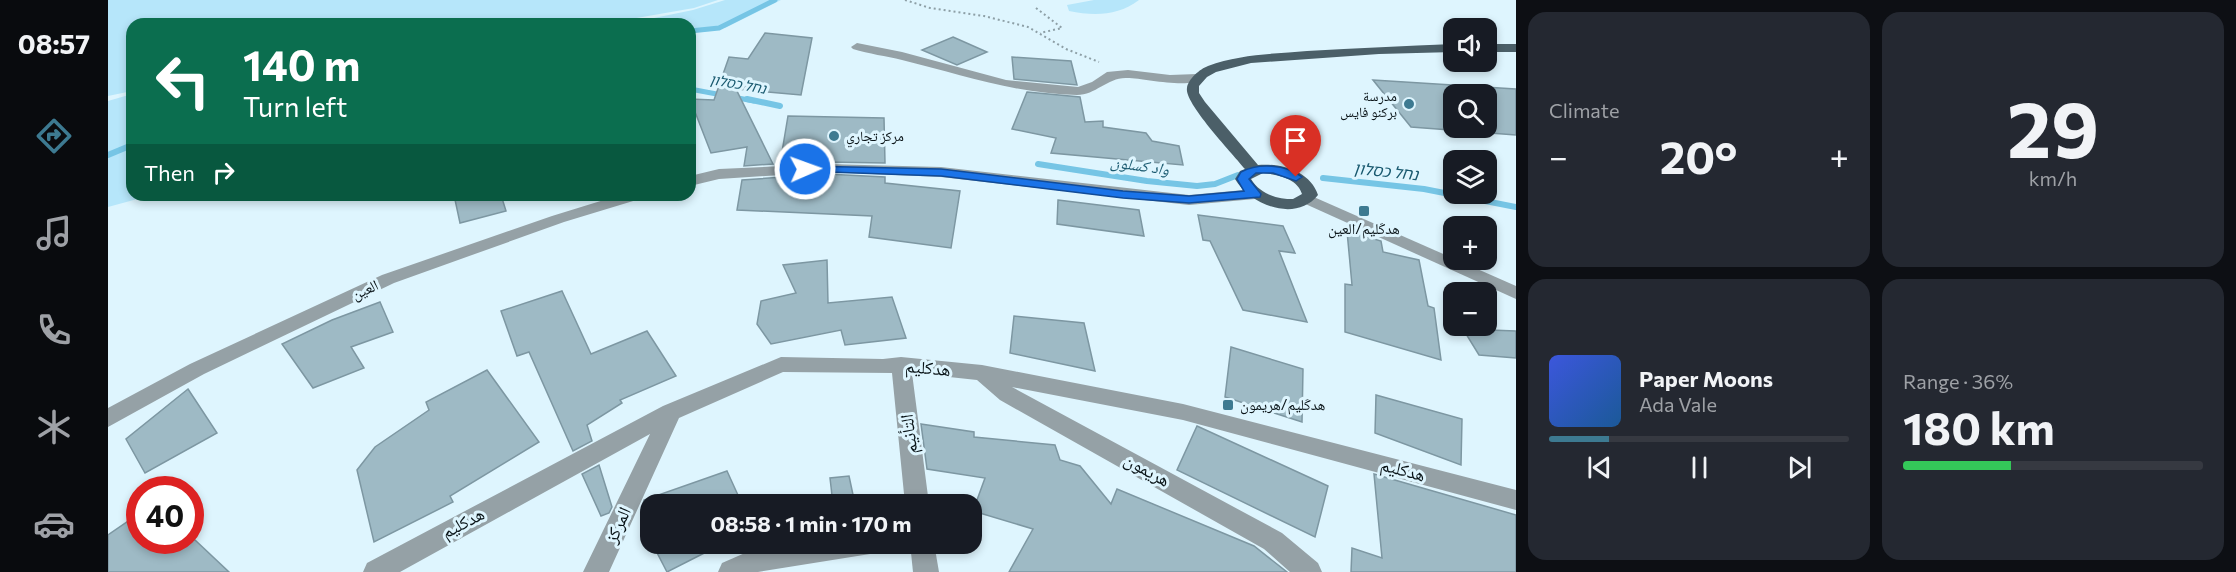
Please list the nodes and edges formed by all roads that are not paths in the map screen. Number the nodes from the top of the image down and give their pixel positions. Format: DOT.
graph roads {
  1 [pos="857,47"];
  2 [pos="1443,48"];
  3 [pos="1497,48"];
  4 [pos="1516,48"];
  5 [pos="1197,78"];
  6 [pos="1254,170"];
  7 [pos="696,180"];
  8 [pos="1255,194"];
  9 [pos="1307,200"];
  10 [pos="617,201"];
  11 [pos="1516,293"];
  12 [pos="900,364"];
  13 [pos="982,373"];
  14 [pos="670,412"];
  15 [pos="108,418"];
  16 [pos="916,494"];
  17 [pos="1516,500"];
  18 [pos="790,554"];
  19 [pos="924,554"];
  20 [pos="376,572"];
  21 [pos="596,572"];
  22 [pos="731,572"];
  23 [pos="926,572"];
  24 [pos="1309,572"];
  1 -- 5 [label="street"];
  2 -- 5 [label="main road"];
  3 -- 4 [label="main road"];
  5 -- 6 [label="main road"];
  6 -- 8 [label="main road"];
  6 -- 9 [label="main road"];
  7 -- 8 [label="street"];
  8 -- 9 [label="main road"];
  9 -- 11 [label="street"];
  10 -- 15 [label="street, العين"];
  12 -- 13 [label="street, هدكليم"];
  12 -- 14 [label="street, هدكليم"];
  12 -- 16 [label="street, التأنيم"];
  13 -- 17 [label="street, هدكليم"];
  13 -- 24 [label="street, هريمون"];
  14 -- 20 [label="street, هدكليم"];
  14 -- 21 [label="street, المركز"];
  18 -- 22 [label="street"];
  19 -- 23 [label="street"];
}
